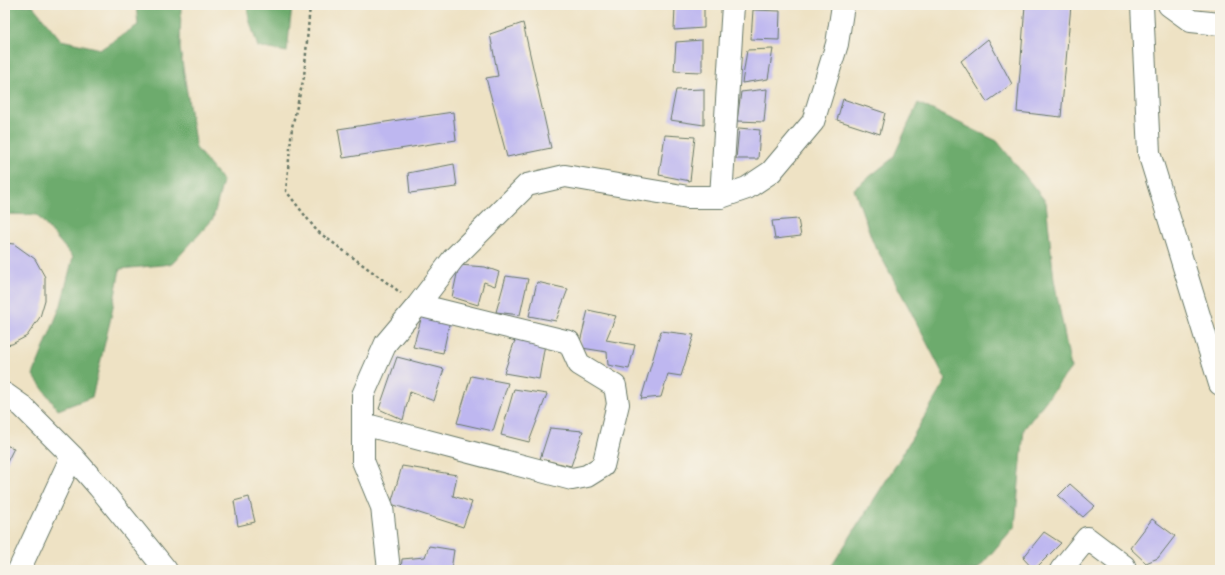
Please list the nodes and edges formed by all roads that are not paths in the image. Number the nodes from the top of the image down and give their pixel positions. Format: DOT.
graph roads {
  1 [pos="733,5"];
  2 [pos="843,5"];
  3 [pos="1142,5"];
  4 [pos="1169,5"];
  5 [pos="1220,24"];
  6 [pos="721,197"];
  7 [pos="418,305"];
  8 [pos="1220,384"];
  9 [pos="5,394"];
  10 [pos="363,424"];
  11 [pos="72,456"];
  12 [pos="19,570"];
  13 [pos="166,570"];
  14 [pos="390,570"];
  15 [pos="1061,570"];
  16 [pos="1120,570"];
  1 -- 6 [label="street"];
  2 -- 6 [label="street"];
  3 -- 8 [label="street"];
  4 -- 5 [label="street"];
  6 -- 7 [label="street"];
  7 -- 10 [label="street"];
  7 -- 10 [label="street"];
  9 -- 11 [label="street"];
  10 -- 14 [label="street"];
  11 -- 12 [label="street"];
  11 -- 13 [label="street"];
  15 -- 16 [label="street"];
}
